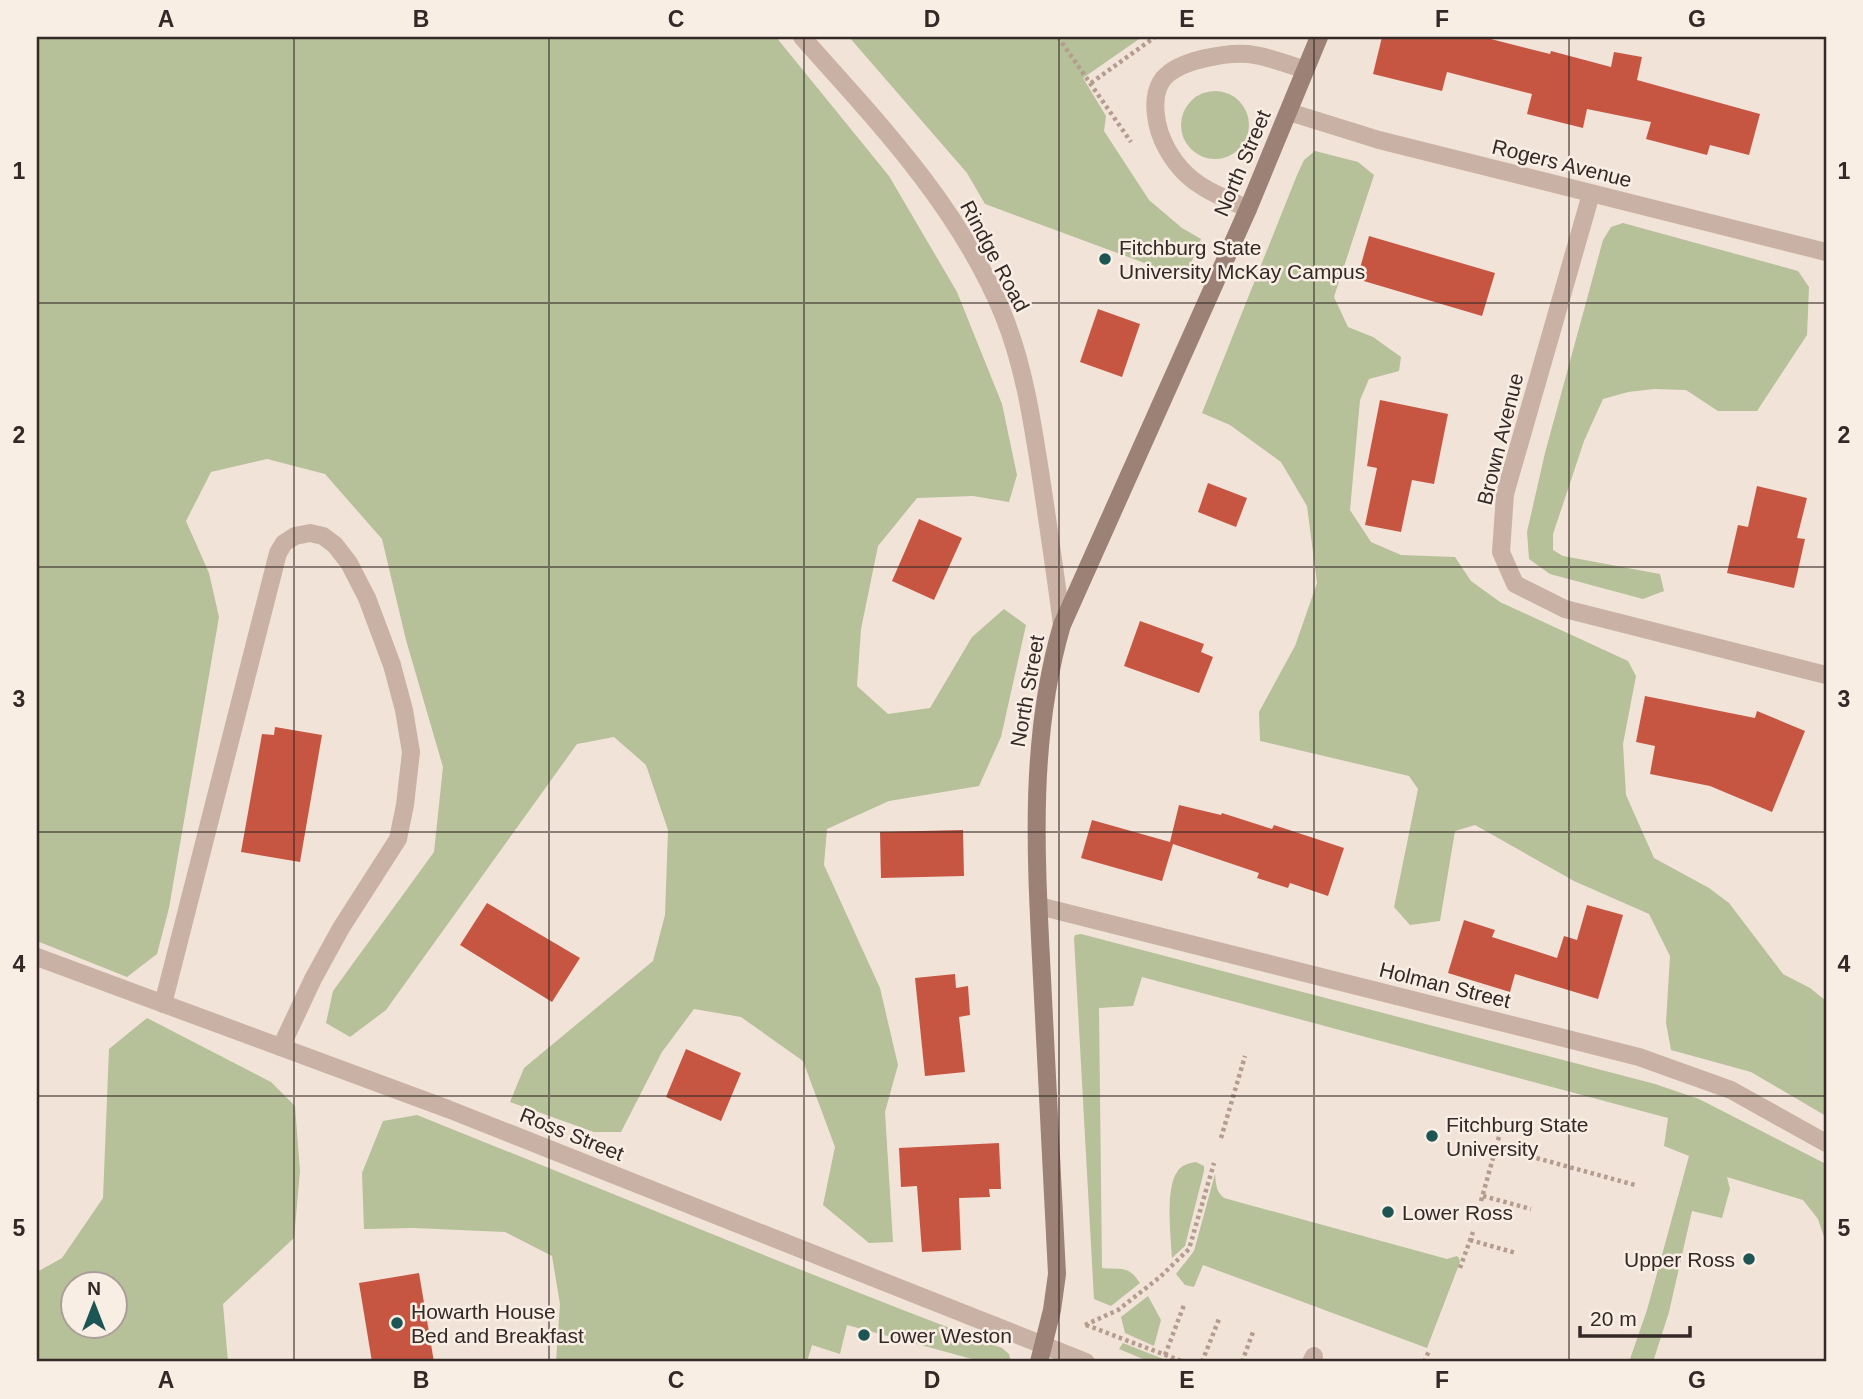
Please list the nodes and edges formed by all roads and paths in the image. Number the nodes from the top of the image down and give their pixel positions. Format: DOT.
graph roads {
  1 [pos="802,37"];
  2 [pos="1058,37"];
  3 [pos="1155,37"];
  4 [pos="1319,37"];
  5 [pos="1305,70"];
  6 [pos="1091,83"];
  7 [pos="1289,112"];
  8 [pos="1138,151"];
  9 [pos="1591,194"];
  10 [pos="1248,209"];
  11 [pos="1826,252"];
  12 [pos="1062,625"];
  13 [pos="1826,675"];
  14 [pos="1039,906"];
  15 [pos="37,957"];
  16 [pos="163,1004"];
  17 [pos="281,1047"];
  18 [pos="1245,1056"];
  19 [pos="1502,1126"];
  20 [pos="1221,1138"];
  21 [pos="1826,1143"];
  22 [pos="1496,1147"];
  23 [pos="1214,1163"];
  24 [pos="1635,1185"];
  25 [pos="1531,1209"];
  26 [pos="1473,1232"];
  27 [pos="1470,1240"];
  28 [pos="1516,1253"];
  29 [pos="1461,1268"];
  30 [pos="1185,1305"];
  31 [pos="1219,1319"];
  32 [pos="1253,1332"];
  33 [pos="1429,1351"];
  34 [pos="1041,1353"];
  35 [pos="1165,1355"];
  36 [pos="1086,1362"];
  37 [pos="1184,1362"];
  38 [pos="1202,1362"];
  39 [pos="1242,1362"];
  40 [pos="1424,1362"];
  1 -- 12 [label="street, Rindge Road"];
  2 -- 6 [label="path"];
  3 -- 6 [label="path"];
  4 -- 5 [label="street, North Street"];
  5 -- 7 [label="street, North Street"];
  5 -- 10 [label="street"];
  6 -- 8 [label="path"];
  7 -- 9 [label="street, Rogers Avenue"];
  7 -- 10 [label="street, North Street"];
  9 -- 11 [label="street, Rogers Avenue"];
  9 -- 13 [label="street, Brown Avenue"];
  10 -- 12 [label="street, North Street"];
  12 -- 14 [label="street, North Street"];
  14 -- 21 [label="street, Holman Street"];
  14 -- 34 [label="street, North Street"];
  15 -- 16 [label="street, Ross Street"];
  16 -- 17 [label="street, Ross Street"];
  16 -- 17 [label="street"];
  17 -- 34 [label="street, Ross Street"];
  18 -- 20 [label="path"];
  19 -- 22 [label="path"];
  22 -- 24 [label="path"];
  22 -- 25 [label="path"];
  23 -- 35 [label="path"];
  26 -- 27 [label="path"];
  27 -- 28 [label="path"];
  27 -- 29 [label="path"];
  30 -- 35 [label="path"];
  31 -- 38 [label="path"];
  32 -- 39 [label="path"];
  33 -- 40 [label="path"];
  34 -- 36 [label="street, Ross Street"];
  35 -- 37 [label="path"];
}
